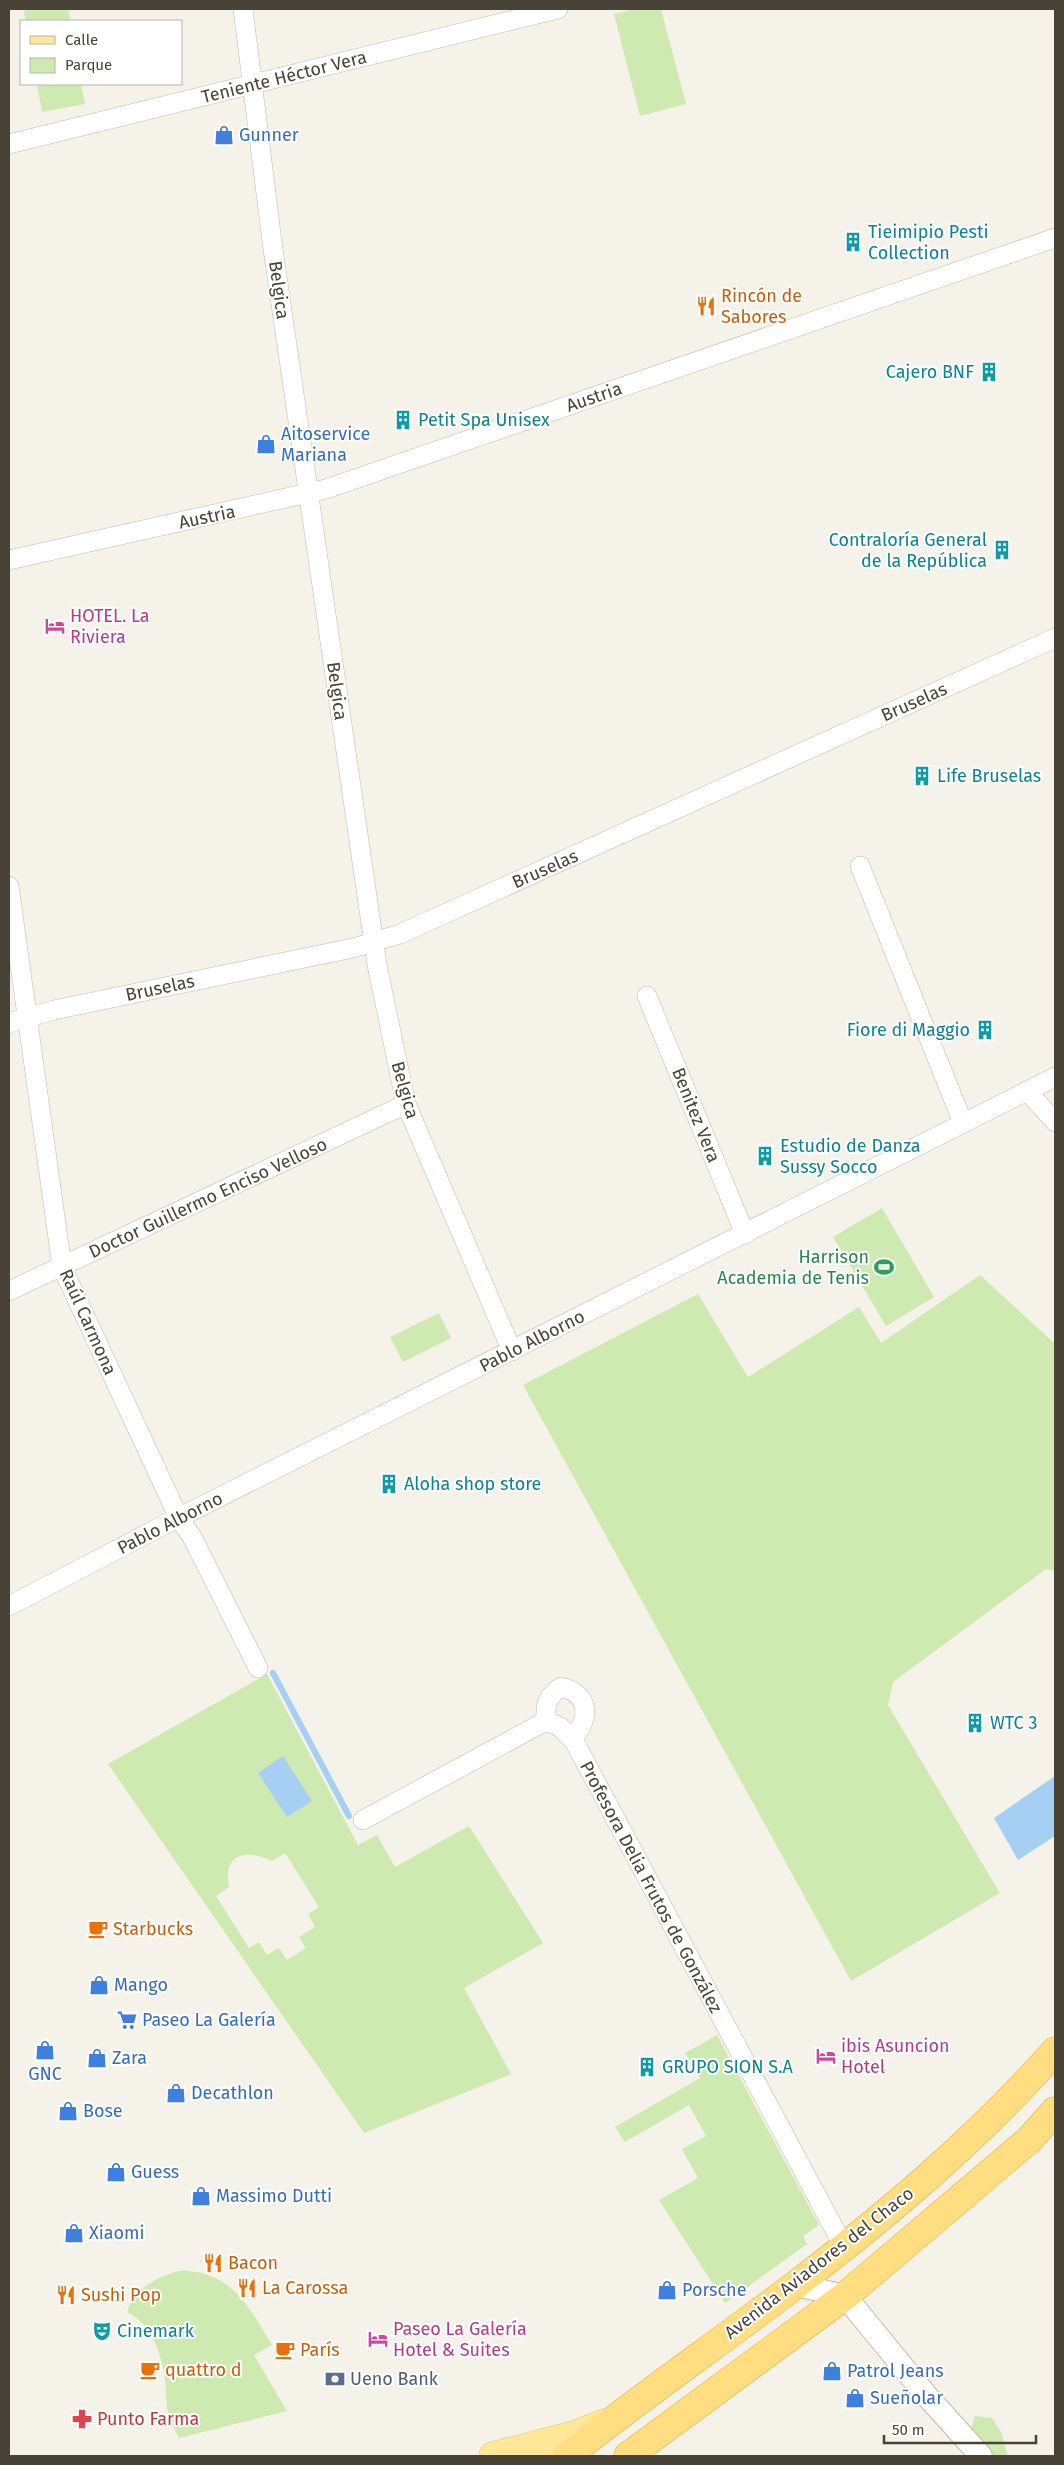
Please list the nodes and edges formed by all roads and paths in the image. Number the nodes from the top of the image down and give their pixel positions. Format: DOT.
graph roads {
  1 [pos="243,9"];
  2 [pos="558,9"];
  3 [pos="252,85"];
  4 [pos="9,144"];
  5 [pos="1055,238"];
  6 [pos="308,494"];
  7 [pos="9,560"];
  8 [pos="1055,638"];
  9 [pos="860,866"];
  10 [pos="9,886"];
  11 [pos="373,941"];
  12 [pos="647,996"];
  13 [pos="27,1018"];
  14 [pos="9,1023"];
  15 [pos="1055,1077"];
  16 [pos="1027,1092"];
  17 [pos="406,1104"];
  18 [pos="1055,1122"];
  19 [pos="963,1123"];
  20 [pos="745,1234"];
  21 [pos="62,1266"];
  22 [pos="9,1291"];
  23 [pos="512,1351"];
  24 [pos="179,1518"];
  25 [pos="9,1606"];
  26 [pos="258,1668"];
  27 [pos="546,1721"];
  28 [pos="572,1738"];
  29 [pos="363,1820"];
  30 [pos="1055,2051"];
  31 [pos="1055,2111"];
  32 [pos="844,2248"];
  33 [pos="796,2285"];
  34 [pos="845,2296"];
  35 [pos="609,2422"];
  36 [pos="493,2456"];
  37 [pos="567,2456"];
  38 [pos="628,2456"];
  39 [pos="981,2456"];
  1 -- 3 [label="street, Belgica"];
  2 -- 3 [label="street, Teniente Héctor Vera"];
  3 -- 4 [label="street, Teniente Héctor Vera"];
  3 -- 6 [label="street, Belgica"];
  5 -- 6 [label="street, Austria"];
  6 -- 7 [label="street, Austria"];
  6 -- 11 [label="street, Belgica"];
  8 -- 11 [label="street, Bruselas"];
  9 -- 19 [label="street"];
  10 -- 13 [label="street, Raúl Carmona"];
  11 -- 13 [label="street, Bruselas"];
  11 -- 17 [label="street, Belgica"];
  12 -- 20 [label="street, Benitez Vera"];
  13 -- 14 [label="street, Bruselas"];
  13 -- 21 [label="street, Raúl Carmona"];
  15 -- 16 [label="street, Pablo Alborno"];
  16 -- 18 [label="street"];
  16 -- 19 [label="street, Pablo Alborno"];
  17 -- 21 [label="street, Doctor Guillermo Enciso Velloso"];
  17 -- 23 [label="street, Belgica"];
  19 -- 20 [label="street, Pablo Alborno"];
  20 -- 23 [label="street, Pablo Alborno"];
  21 -- 22 [label="street, Doctor Guillermo Enciso Velloso"];
  21 -- 24 [label="street, Raúl Carmona"];
  23 -- 24 [label="street, Pablo Alborno"];
  24 -- 25 [label="street, Pablo Alborno"];
  24 -- 26 [label="street, Raúl Carmona"];
  27 -- 28 [label="street, Profesora Delia Frutos de González"];
  27 -- 28 [label="street"];
  27 -- 29 [label="street"];
  28 -- 32 [label="street, Profesora Delia Frutos de González"];
  30 -- 32 [label="highway, Avenida Aviadores del Chaco"];
  31 -- 34 [label="highway"];
  32 -- 33 [label="highway, Avenida Aviadores del Chaco"];
  33 -- 34 [label="street"];
  33 -- 35 [label="highway, Avenida Aviadores del Chaco"];
  34 -- 38 [label="highway"];
  34 -- 39 [label="street"];
  35 -- 36 [label="main road"];
  35 -- 37 [label="highway, Avenida Aviadores del Chaco"];
}
